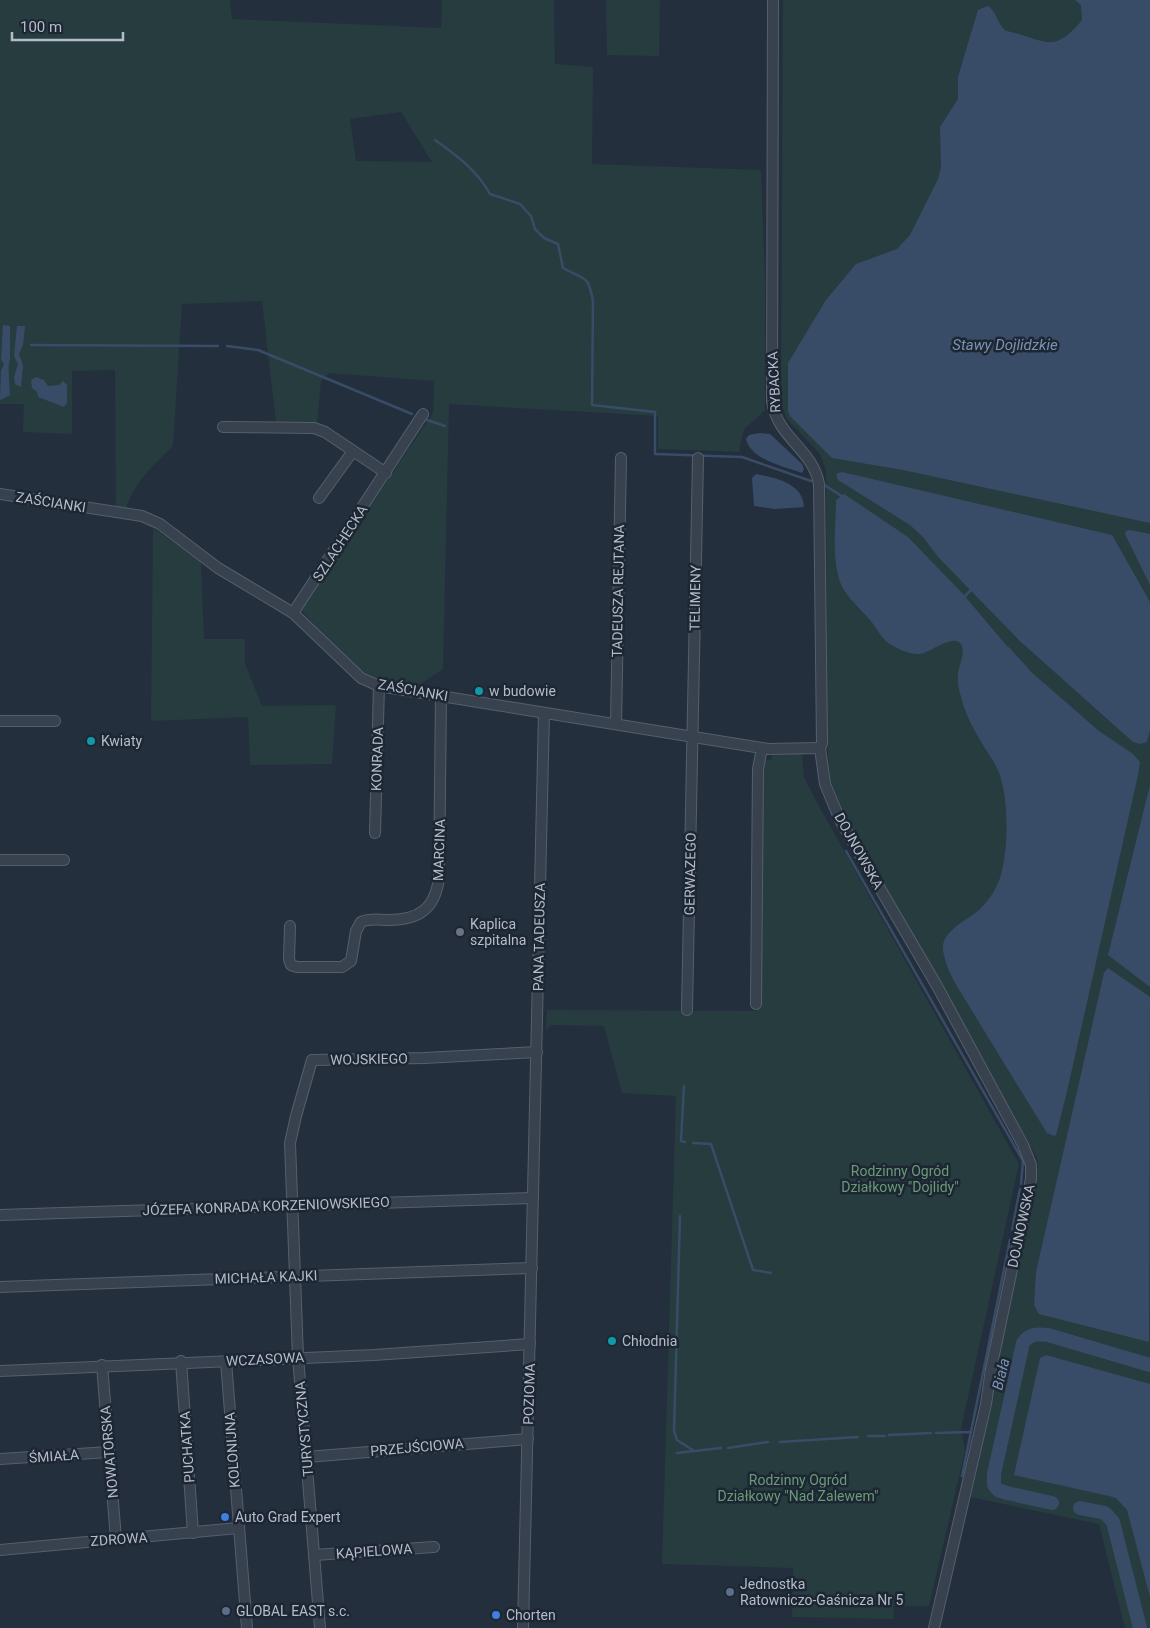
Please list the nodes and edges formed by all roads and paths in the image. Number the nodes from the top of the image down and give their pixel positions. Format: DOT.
graph roads {
  1 [pos="773,0"];
  2 [pos="423,414"];
  3 [pos="223,427"];
  4 [pos="353,451"];
  5 [pos="621,458"];
  6 [pos="698,458"];
  7 [pos="386,473"];
  8 [pos="0,494"];
  9 [pos="319,498"];
  10 [pos="293,613"];
  11 [pos="379,686"];
  12 [pos="441,695"];
  13 [pos="544,713"];
  14 [pos="55,721"];
  15 [pos="0,722"];
  16 [pos="616,724"];
  17 [pos="693,737"];
  18 [pos="762,748"];
  19 [pos="820,748"];
  20 [pos="375,833"];
  21 [pos="0,860"];
  22 [pos="64,860"];
  23 [pos="290,926"];
  24 [pos="756,1004"];
  25 [pos="687,1010"];
  26 [pos="536,1052"];
  27 [pos="533,1160"];
  28 [pos="291,1169"];
  29 [pos="533,1198"];
  30 [pos="293,1205"];
  31 [pos="0,1215"];
  32 [pos="532,1268"];
  33 [pos="294,1276"];
  34 [pos="0,1287"];
  35 [pos="530,1344"];
  36 [pos="298,1357"];
  37 [pos="182,1361"];
  38 [pos="226,1361"];
  39 [pos="102,1365"];
  40 [pos="0,1371"];
  41 [pos="528,1439"];
  42 [pos="109,1452"];
  43 [pos="306,1457"];
  44 [pos="0,1460"];
  45 [pos="238,1528"];
  46 [pos="193,1533"];
  47 [pos="116,1539"];
  48 [pos="434,1547"];
  49 [pos="0,1550"];
  50 [pos="314,1556"];
  51 [pos="247,1628"];
  52 [pos="320,1628"];
  53 [pos="523,1628"];
  54 [pos="934,1628"];
  1 -- 19 [label="street, RYBACKA"];
  2 -- 7 [label="street, SZLACHECKA"];
  3 -- 4 [label="street"];
  4 -- 7 [label="street"];
  4 -- 9 [label="street"];
  5 -- 16 [label="street, TADEUSZA REJTANA"];
  6 -- 17 [label="street, TELIMENY"];
  7 -- 10 [label="street, SZLACHECKA"];
  8 -- 10 [label="street, ZAŚCIANKI"];
  10 -- 11 [label="street, ZAŚCIANKI"];
  11 -- 12 [label="street, ZAŚCIANKI"];
  11 -- 20 [label="street, KONRADA"];
  12 -- 13 [label="street, ZAŚCIANKI"];
  12 -- 23 [label="street, MARCINA"];
  13 -- 16 [label="street, ZAŚCIANKI"];
  13 -- 26 [label="street, PANA TADEUSZA"];
  14 -- 15 [label="street"];
  16 -- 17 [label="street, ZAŚCIANKI"];
  17 -- 18 [label="street, ZAŚCIANKI"];
  17 -- 25 [label="street, GERWAZEGO"];
  18 -- 19 [label="street, ZAŚCIANKI"];
  18 -- 24 [label="street"];
  19 -- 54 [label="street, DOJNOWSKA"];
  21 -- 22 [label="street"];
  26 -- 27 [label="street, PANA TADEUSZA"];
  26 -- 28 [label="street, WOJSKIEGO"];
  27 -- 29 [label="street, POZIOMA"];
  28 -- 30 [label="street, TURYSTYCZNA"];
  29 -- 30 [label="street, JÓZEFA KONRADA KORZENIOWSKIEGO"];
  29 -- 32 [label="street, POZIOMA"];
  30 -- 31 [label="street, JÓZEFA KONRADA KORZENIOWSKIEGO"];
  30 -- 33 [label="street, TURYSTYCZNA"];
  32 -- 33 [label="street, MICHAŁA KAJKI"];
  32 -- 35 [label="street, POZIOMA"];
  33 -- 34 [label="street, MICHAŁA KAJKI"];
  33 -- 36 [label="street, TURYSTYCZNA"];
  35 -- 36 [label="street, WCZASOWA"];
  35 -- 41 [label="street, POZIOMA"];
  36 -- 38 [label="street, WCZASOWA"];
  36 -- 43 [label="street, TURYSTYCZNA"];
  37 -- 38 [label="street, WCZASOWA"];
  37 -- 39 [label="street, WCZASOWA"];
  37 -- 46 [label="street, PUCHATKA"];
  38 -- 45 [label="street, KOLONIJNA"];
  39 -- 40 [label="street, WCZASOWA"];
  39 -- 42 [label="street, NOWATORSKA"];
  41 -- 43 [label="street, PRZEJŚCIOWA"];
  41 -- 53 [label="street, POZIOMA"];
  42 -- 44 [label="street, ŚMIAŁA"];
  42 -- 47 [label="street, NOWATORSKA"];
  43 -- 50 [label="street, TURYSTYCZNA"];
  45 -- 46 [label="street, ZDROWA"];
  45 -- 51 [label="street, KOLONIJNA"];
  46 -- 47 [label="street, ZDROWA"];
  47 -- 49 [label="street, ZDROWA"];
  48 -- 50 [label="street, KĄPIELOWA"];
  50 -- 52 [label="street, TURYSTYCZNA"];
}
